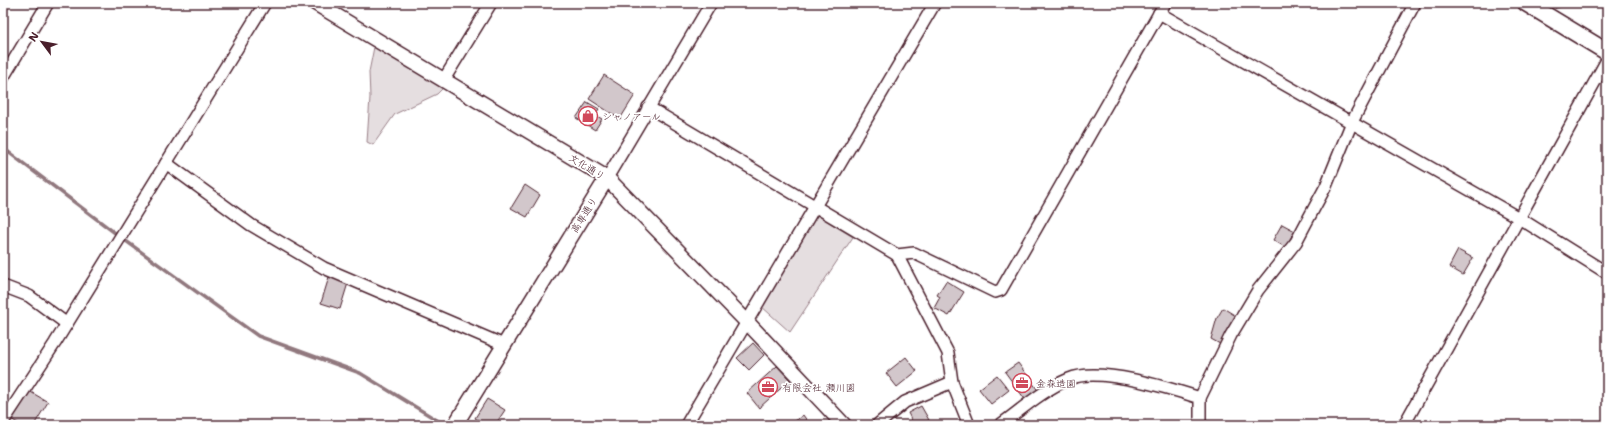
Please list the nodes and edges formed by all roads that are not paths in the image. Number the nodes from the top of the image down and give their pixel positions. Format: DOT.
graph roads {
  1 [pos="48,3"];
  2 [pos="265,3"];
  3 [pos="315,3"];
  4 [pos="491,3"];
  5 [pos="711,3"];
  6 [pos="935,3"];
  7 [pos="1165,3"];
  8 [pos="1415,3"];
  9 [pos="1526,3"];
  10 [pos="1159,13"];
  11 [pos="1607,52"];
  12 [pos="1607,60"];
  13 [pos="3,78"];
  14 [pos="443,81"];
  15 [pos="648,107"];
  16 [pos="1352,122"];
  17 [pos="166,163"];
  18 [pos="607,178"];
  19 [pos="814,207"];
  20 [pos="1519,218"];
  21 [pos="897,255"];
  22 [pos="1607,273"];
  23 [pos="3,286"];
  24 [pos="746,321"];
  25 [pos="67,324"];
  26 [pos="504,345"];
  27 [pos="952,382"];
  28 [pos="1200,398"];
  29 [pos="3,422"];
  30 [pos="457,423"];
  31 [pos="686,425"];
  32 [pos="844,425"];
  33 [pos="877,425"];
  34 [pos="969,425"];
  35 [pos="1000,425"];
  36 [pos="1200,425"];
  37 [pos="1404,425"];
  1 -- 13 [label="street"];
  2 -- 17 [label="street"];
  3 -- 14 [label="street, 文化通り"];
  4 -- 14 [label="street"];
  5 -- 15 [label="street, 高専通り"];
  6 -- 19 [label="street"];
  7 -- 10 [label="street"];
  8 -- 16 [label="street"];
  9 -- 11 [label="main road"];
  10 -- 16 [label="street"];
  10 -- 21 [label="street"];
  12 -- 20 [label="street"];
  14 -- 18 [label="street, 文化通り"];
  15 -- 18 [label="street, 高専通り"];
  15 -- 19 [label="street"];
  16 -- 20 [label="street"];
  16 -- 28 [label="street"];
  17 -- 25 [label="street"];
  17 -- 26 [label="street"];
  18 -- 24 [label="street, 文化通り"];
  18 -- 26 [label="street, 高専通り"];
  19 -- 21 [label="street"];
  19 -- 24 [label="street"];
  20 -- 22 [label="street"];
  20 -- 37 [label="street"];
  21 -- 27 [label="street"];
  23 -- 25 [label="street"];
  24 -- 31 [label="street"];
  24 -- 32 [label="street, 文化通り"];
  25 -- 29 [label="street"];
  26 -- 30 [label="street, 高専通り"];
  27 -- 33 [label="street"];
  27 -- 34 [label="street"];
  28 -- 35 [label="street"];
  28 -- 36 [label="street"];
}
